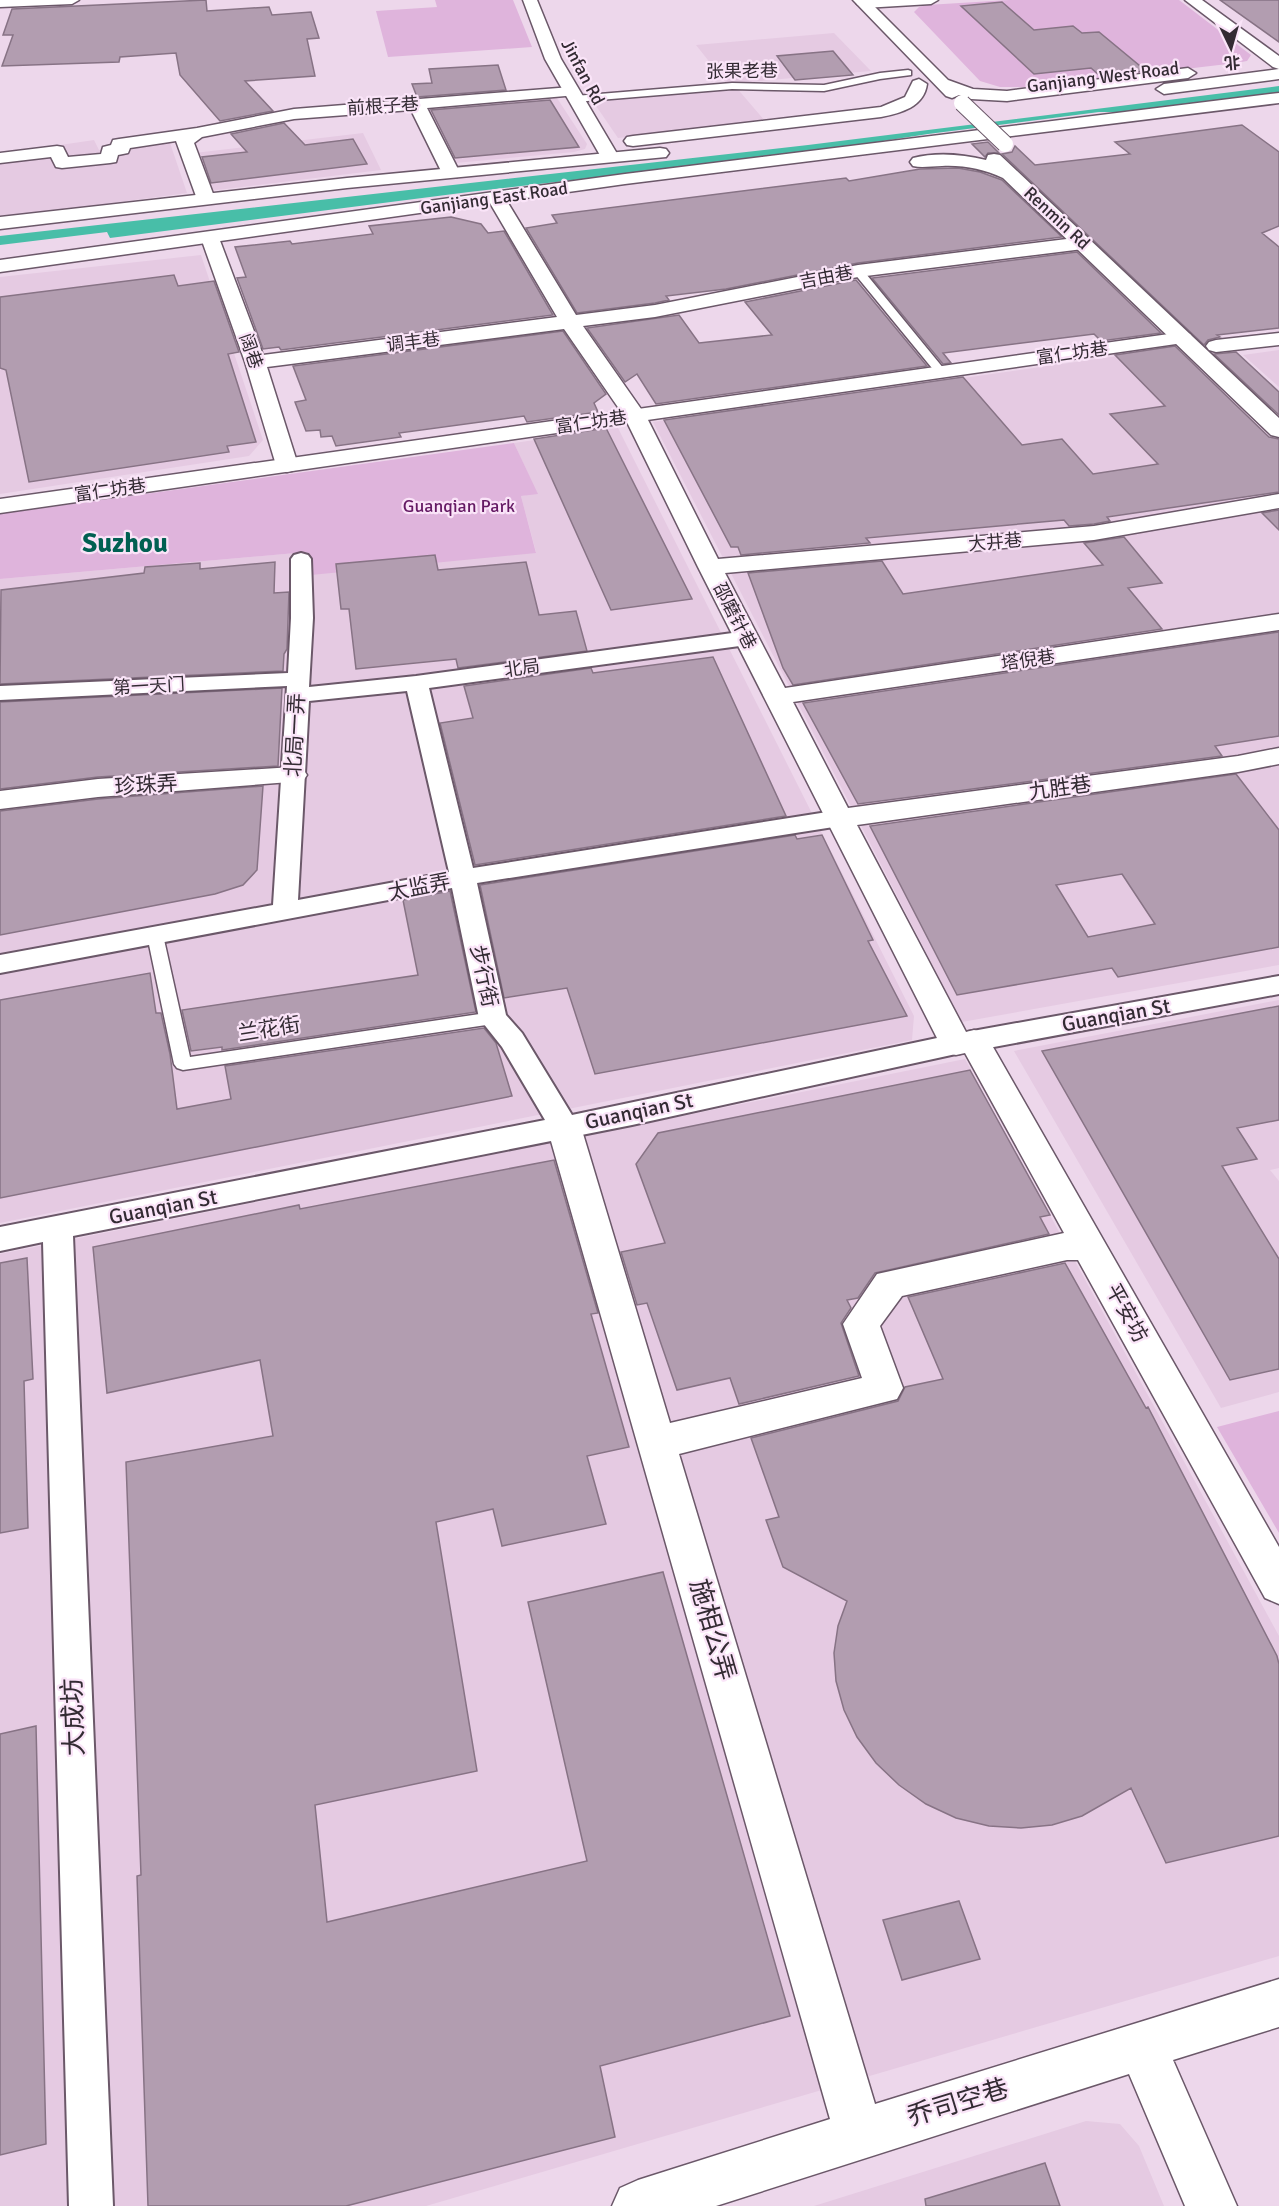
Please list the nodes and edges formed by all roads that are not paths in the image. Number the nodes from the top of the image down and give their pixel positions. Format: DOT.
graph roads {
  1 [pos="72,0"];
  2 [pos="530,0"];
  3 [pos="931,0"];
  4 [pos="1191,0"];
  5 [pos="0,3"];
  6 [pos="856,3"];
  7 [pos="1278,65"];
  8 [pos="913,79"];
  9 [pos="942,83"];
  10 [pos="573,96"];
  11 [pos="932,98"];
  12 [pos="1279,98"];
  13 [pos="416,104"];
  14 [pos="960,114"];
  15 [pos="1279,114"];
  16 [pos="909,122"];
  17 [pos="197,133"];
  18 [pos="1130,134"];
  19 [pos="985,141"];
  20 [pos="1009,148"];
  21 [pos="606,151"];
  22 [pos="0,158"];
  23 [pos="897,165"];
  24 [pos="1030,168"];
  25 [pos="451,173"];
  26 [pos="1010,174"];
  27 [pos="661,192"];
  28 [pos="496,198"];
  29 [pos="206,199"];
  30 [pos="0,223"];
  31 [pos="210,238"];
  32 [pos="1083,243"];
  33 [pos="0,266"];
  34 [pos="858,271"];
  35 [pos="570,322"];
  36 [pos="1183,338"];
  37 [pos="1279,339"];
  38 [pos="1216,346"];
  39 [pos="255,362"];
  40 [pos="940,371"];
  41 [pos="1279,404"];
  42 [pos="634,416"];
  43 [pos="1279,430"];
  44 [pos="287,465"];
  45 [pos="1279,501"];
  46 [pos="0,506"];
  47 [pos="301,559"];
  48 [pos="710,567"];
  49 [pos="1279,622"];
  50 [pos="747,638"];
  51 [pos="416,683"];
  52 [pos="298,687"];
  53 [pos="0,693"];
  54 [pos="777,697"];
  55 [pos="1279,756"];
  56 [pos="292,776"];
  57 [pos="0,800"];
  58 [pos="840,818"];
  59 [pos="463,878"];
  60 [pos="285,911"];
  61 [pos="155,935"];
  62 [pos="0,964"];
  63 [pos="1279,985"];
  64 [pos="493,1018"];
  65 [pos="965,1043"];
  66 [pos="564,1127"];
  67 [pos="57,1227"];
  68 [pos="0,1239"];
  69 [pos="1089,1246"];
  70 [pos="657,1443"];
  71 [pos="1279,1585"];
  72 [pos="1279,2003"];
  73 [pos="1142,2047"];
  74 [pos="859,2134"];
  75 [pos="91,2206"];
  76 [pos="638,2206"];
  77 [pos="1210,2206"];
  1 -- 5 [label="street"];
  2 -- 10 [label="street, Jinfan Rd"];
  3 -- 6 [label="street"];
  4 -- 7 [label="street"];
  6 -- 8 [label="street"];
  6 -- 9 [label="street, Renmin Rd"];
  7 -- 9 [label="street"];
  7 -- 14 [label="street, Ganjiang West Road"];
  8 -- 10 [label="lane, 张果老巷"];
  8 -- 11 [label="street"];
  8 -- 21 [label="street"];
  9 -- 14 [label="street, Renmin Rd"];
  10 -- 13 [label="street, 前根子巷"];
  10 -- 21 [label="street, Jinfan Rd"];
  12 -- 19 [label="street"];
  13 -- 17 [label="street, 前根子巷"];
  13 -- 25 [label="street"];
  14 -- 19 [label="street, Renmin Rd"];
  14 -- 20 [label="street, Renmin Rd, bridge"];
  15 -- 18 [label="street"];
  16 -- 21 [label="street, Ganjiang East Road"];
  17 -- 22 [label="street, 前根子巷"];
  17 -- 29 [label="street"];
  19 -- 26 [label="street, Renmin Rd"];
  19 -- 28 [label="street, Ganjiang East Road"];
  21 -- 25 [label="street, Ganjiang East Road"];
  23 -- 26 [label="street"];
  24 -- 38 [label="street, Renmin Rd"];
  25 -- 29 [label="street, Ganjiang East Road"];
  26 -- 32 [label="street, Renmin Rd"];
  27 -- 28 [label="street"];
  28 -- 31 [label="street, Ganjiang East Road"];
  28 -- 35 [label="street, 邵磨针巷"];
  29 -- 30 [label="street, Ganjiang East Road"];
  31 -- 33 [label="street, Ganjiang East Road"];
  31 -- 39 [label="street, 阔巷"];
  32 -- 34 [label="street, 吉由巷"];
  32 -- 36 [label="street, Renmin Rd"];
  34 -- 35 [label="street, 吉由巷"];
  34 -- 40 [label="lane"];
  35 -- 39 [label="street, 调丰巷"];
  35 -- 42 [label="street, 邵磨针巷"];
  36 -- 40 [label="street, 富仁坊巷"];
  36 -- 43 [label="street, Renmin Rd"];
  37 -- 38 [label="street"];
  38 -- 41 [label="street, Renmin Rd"];
  39 -- 44 [label="street, 阔巷"];
  40 -- 42 [label="street, 富仁坊巷"];
  42 -- 44 [label="street, 富仁坊巷"];
  42 -- 48 [label="street, 邵磨针巷"];
  44 -- 46 [label="street, 富仁坊巷"];
  45 -- 48 [label="street, 大井巷"];
  47 -- 52 [label="street, 北局一弄"];
  48 -- 50 [label="street, 邵磨针巷"];
  49 -- 54 [label="street, 塔倪巷"];
  50 -- 51 [label="street, 北局"];
  50 -- 54 [label="street, 邵磨针巷"];
  51 -- 52 [label="street, 北局"];
  51 -- 59 [label="street, 步行街"];
  52 -- 53 [label="street, 第一天门"];
  52 -- 56 [label="street, 北局一弄"];
  54 -- 58 [label="street, 邵磨针巷"];
  55 -- 58 [label="street, 九胜巷"];
  56 -- 57 [label="street, 珍珠弄"];
  56 -- 60 [label="street, 北局一弄"];
  58 -- 59 [label="street, 太监弄"];
  58 -- 65 [label="street, 邵磨针巷"];
  59 -- 60 [label="street, 太监弄"];
  59 -- 64 [label="street, 步行街"];
  60 -- 61 [label="street, 太监弄"];
  61 -- 62 [label="street, 太监弄"];
  61 -- 64 [label="lane, 兰花街"];
  63 -- 65 [label="street, Guanqian St"];
  64 -- 66 [label="street, 步行街"];
  65 -- 66 [label="street, Guanqian St"];
  65 -- 69 [label="street, 平安坊"];
  66 -- 67 [label="street, Guanqian St"];
  66 -- 70 [label="street, 施相公弄"];
  67 -- 68 [label="street, Guanqian St"];
  67 -- 75 [label="street, 大成坊"];
  69 -- 70 [label="street"];
  69 -- 71 [label="street, 平安坊"];
  70 -- 74 [label="street, 施相公弄"];
  72 -- 73 [label="street, 乔司空巷"];
  73 -- 74 [label="street, 乔司空巷"];
  73 -- 77 [label="street"];
  74 -- 76 [label="street, 乔司空巷"];
}
